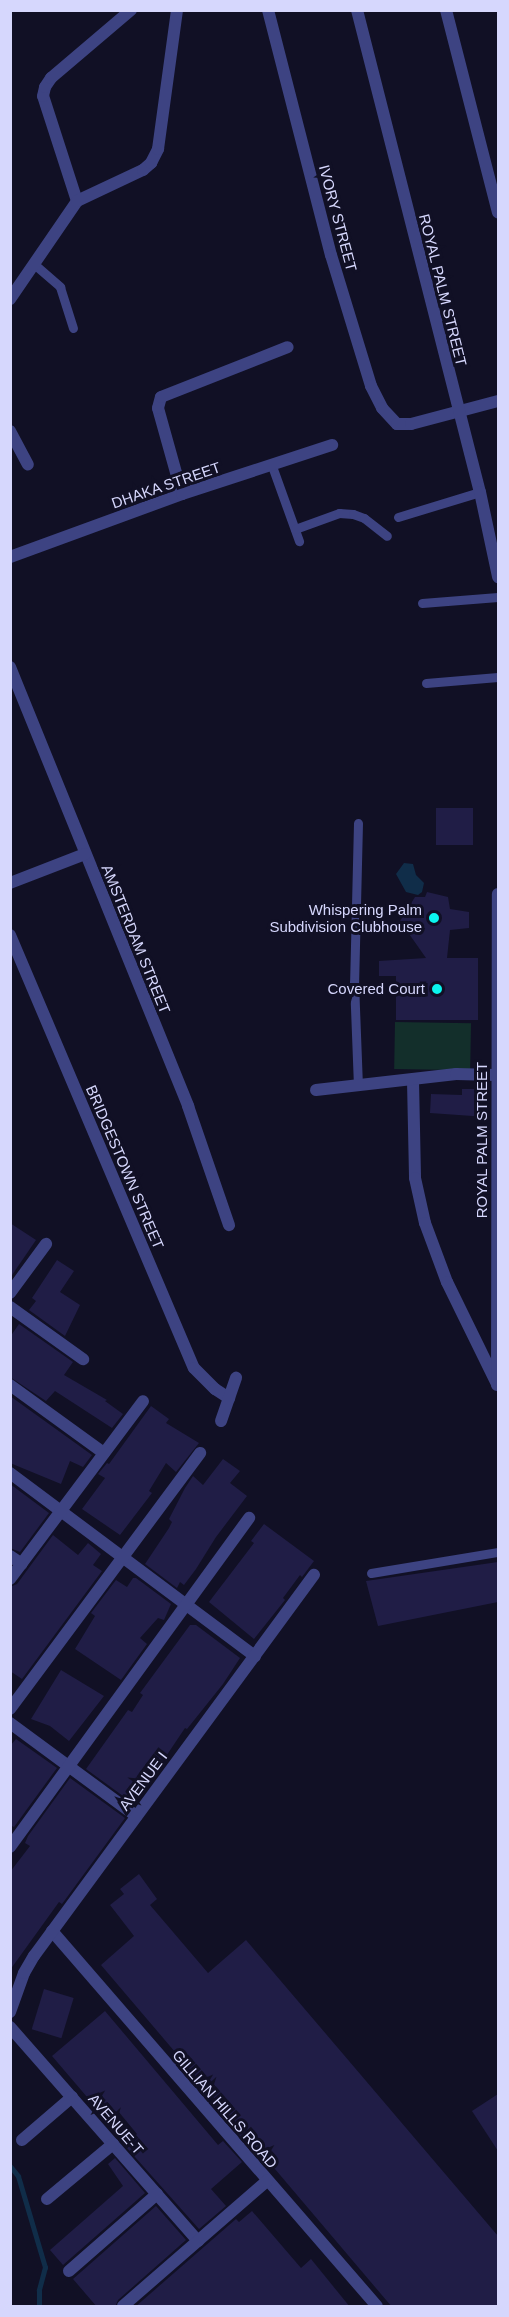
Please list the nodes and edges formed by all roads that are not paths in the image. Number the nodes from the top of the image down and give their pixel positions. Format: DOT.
graph roads {
  1 [pos="131,10"];
  2 [pos="177,10"];
  3 [pos="268,10"];
  4 [pos="357,10"];
  5 [pos="446,10"];
  6 [pos="77,201"];
  7 [pos="498,212"];
  8 [pos="34,264"];
  9 [pos="10,299"];
  10 [pos="73,328"];
  11 [pos="288,347"];
  12 [pos="498,401"];
  13 [pos="458,411"];
  14 [pos="10,431"];
  15 [pos="332,445"];
  16 [pos="14,446"];
  17 [pos="28,465"];
  18 [pos="272,466"];
  19 [pos="480,492"];
  20 [pos="182,494"];
  21 [pos="398,517"];
  22 [pos="295,529"];
  23 [pos="387,536"];
  24 [pos="299,541"];
  25 [pos="10,557"];
  26 [pos="498,577"];
  27 [pos="498,597"];
  28 [pos="422,603"];
  29 [pos="10,666"];
  30 [pos="498,677"];
  31 [pos="426,683"];
  32 [pos="358,823"];
  33 [pos="85,854"];
  34 [pos="10,883"];
  35 [pos="498,894"];
  36 [pos="498,920"];
  37 [pos="10,934"];
  38 [pos="496,1075"];
  39 [pos="413,1081"];
  40 [pos="358,1086"];
  41 [pos="316,1090"];
  42 [pos="230,1225"];
  43 [pos="46,1244"];
  44 [pos="10,1293"];
  45 [pos="10,1307"];
  46 [pos="83,1359"];
  47 [pos="236,1378"];
  48 [pos="10,1385"];
  49 [pos="498,1388"];
  50 [pos="229,1398"];
  51 [pos="143,1401"];
  52 [pos="221,1421"];
  53 [pos="200,1453"];
  54 [pos="104,1454"];
  55 [pos="10,1473"];
  56 [pos="61,1511"];
  57 [pos="249,1518"];
  58 [pos="498,1552"];
  59 [pos="10,1556"];
  60 [pos="123,1557"];
  61 [pos="22,1564"];
  62 [pos="371,1573"];
  63 [pos="314,1575"];
  64 [pos="10,1579"];
  65 [pos="186,1605"];
  66 [pos="255,1656"];
  67 [pos="10,1709"];
  68 [pos="10,1723"];
  69 [pos="69,1766"];
  70 [pos="136,1816"];
  71 [pos="10,1847"];
  72 [pos="51,1931"];
  73 [pos="10,2012"];
  74 [pos="10,2028"];
  75 [pos="72,2097"];
  76 [pos="22,2140"];
  77 [pos="113,2144"];
  78 [pos="267,2181"];
  79 [pos="157,2194"];
  80 [pos="47,2199"];
  81 [pos="198,2241"];
  82 [pos="69,2271"];
  83 [pos="123,2307"];
  84 [pos="377,2307"];
  1 -- 6 [label="street"];
  2 -- 6 [label="street"];
  3 -- 13 [label="street, IVORY STREET"];
  4 -- 13 [label="street, ROYAL PALM STREET"];
  5 -- 7 [label="street"];
  6 -- 8 [label="street"];
  8 -- 9 [label="street"];
  8 -- 10 [label="lane"];
  11 -- 20 [label="street"];
  12 -- 13 [label="street"];
  13 -- 19 [label="street, ROYAL PALM STREET"];
  14 -- 16 [label="street"];
  15 -- 18 [label="street, DHAKA STREET"];
  16 -- 17 [label="street"];
  18 -- 20 [label="street, DHAKA STREET"];
  18 -- 22 [label="lane"];
  19 -- 21 [label="lane"];
  19 -- 26 [label="street, ROYAL PALM STREET"];
  20 -- 25 [label="street, DHAKA STREET"];
  22 -- 23 [label="lane"];
  22 -- 24 [label="lane"];
  27 -- 28 [label="lane"];
  29 -- 33 [label="street, AMSTERDAM STREET"];
  30 -- 31 [label="lane"];
  32 -- 40 [label="lane"];
  33 -- 34 [label="street"];
  33 -- 42 [label="street, AMSTERDAM STREET"];
  35 -- 36 [label="street, ROYAL PALM STREET"];
  36 -- 38 [label="street, ROYAL PALM STREET"];
  37 -- 50 [label="street, BRIDGESTOWN STREET"];
  38 -- 39 [label="street"];
  38 -- 49 [label="street, ROYAL PALM STREET"];
  39 -- 40 [label="street"];
  39 -- 49 [label="street"];
  40 -- 41 [label="street"];
  43 -- 44 [label="street"];
  45 -- 46 [label="street"];
  47 -- 50 [label="street"];
  48 -- 54 [label="street"];
  50 -- 52 [label="street"];
  51 -- 54 [label="street"];
  53 -- 60 [label="street"];
  54 -- 56 [label="street"];
  55 -- 56 [label="street"];
  56 -- 60 [label="street"];
  56 -- 61 [label="street"];
  57 -- 65 [label="street"];
  58 -- 62 [label="lane"];
  59 -- 61 [label="street"];
  60 -- 65 [label="street"];
  60 -- 67 [label="street"];
  61 -- 64 [label="street"];
  63 -- 66 [label="street, AVENUE I"];
  65 -- 66 [label="street"];
  65 -- 69 [label="street"];
  66 -- 70 [label="street, AVENUE I"];
  68 -- 69 [label="street"];
  69 -- 70 [label="street"];
  69 -- 71 [label="street"];
  70 -- 72 [label="street, AVENUE I"];
  72 -- 73 [label="street, AVENUE I"];
  72 -- 78 [label="street, GILLIAN HILLS ROAD"];
  74 -- 75 [label="street, AVENUE-T"];
  75 -- 76 [label="street"];
  75 -- 77 [label="street, AVENUE-T"];
  77 -- 79 [label="street, AVENUE-T"];
  77 -- 80 [label="street"];
  78 -- 81 [label="street"];
  78 -- 84 [label="street, GILLIAN HILLS ROAD"];
  79 -- 81 [label="street, AVENUE-T"];
  79 -- 82 [label="street"];
  81 -- 83 [label="street"];
}
